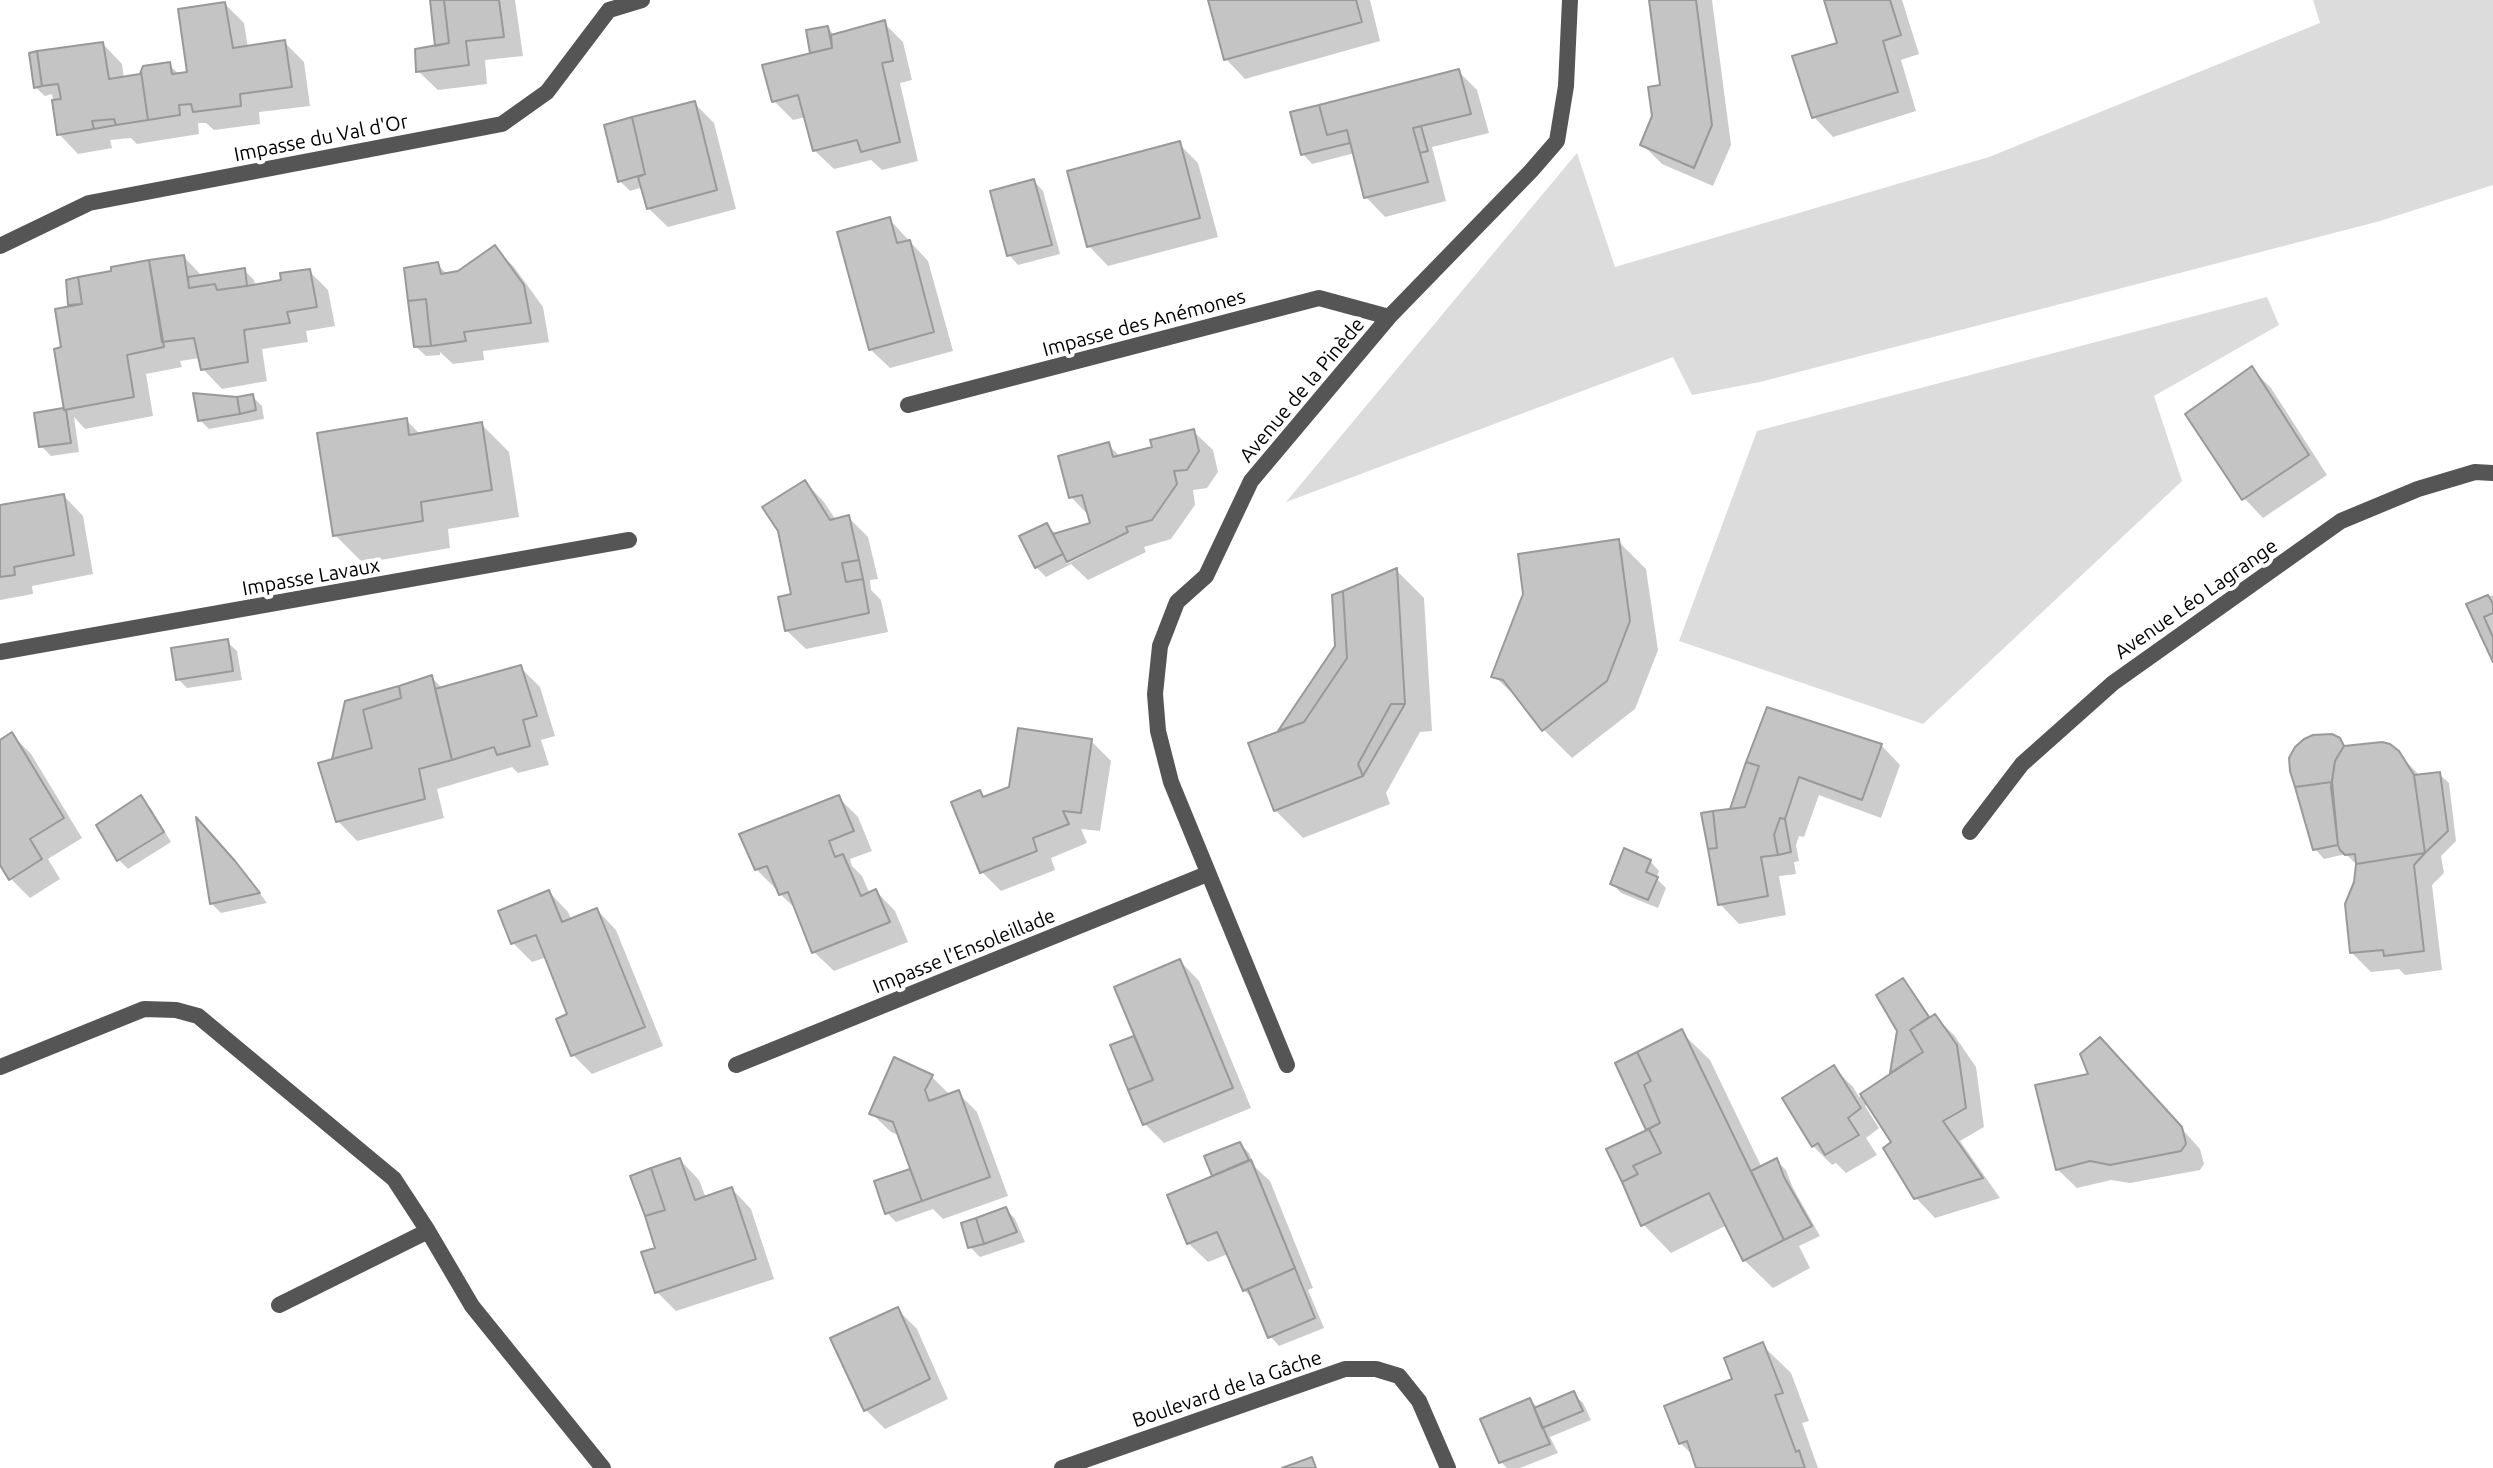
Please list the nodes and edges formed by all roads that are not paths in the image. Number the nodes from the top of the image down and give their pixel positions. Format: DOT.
graph roads {
  1 [pos="642,0"];
  2 [pos="1570,0"];
  3 [pos="607,5"];
  4 [pos="0,246"];
  5 [pos="1389,317"];
  6 [pos="908,405"];
  7 [pos="2493,473"];
  8 [pos="629,540"];
  9 [pos="0,652"];
  10 [pos="1970,832"];
  11 [pos="1207,874"];
  12 [pos="736,1065"];
  13 [pos="1287,1065"];
  14 [pos="0,1067"];
  15 [pos="428,1231"];
  16 [pos="279,1305"];
  17 [pos="603,1468"];
  18 [pos="1062,1468"];
  19 [pos="1448,1468"];
  1 -- 3 [label="street, Impasse du Val d'Or"];
  2 -- 5 [label="street, Avenue de la Pinède"];
  3 -- 4 [label="street, Impasse du Val d'Or"];
  5 -- 6 [label="street, Impasse des Anémones"];
  5 -- 11 [label="street, Avenue de la Pinède"];
  7 -- 10 [label="street, Avenue Léo Lagrange"];
  8 -- 9 [label="street, Impasse Lavaux"];
  11 -- 12 [label="street, Impasse l’Ensoleillade"];
  11 -- 13 [label="street, Avenue de la Pinède"];
  14 -- 15 [label="street"];
  15 -- 16 [label="street"];
  15 -- 17 [label="street"];
  18 -- 19 [label="street, Boulevard de la Gâche"];
}
